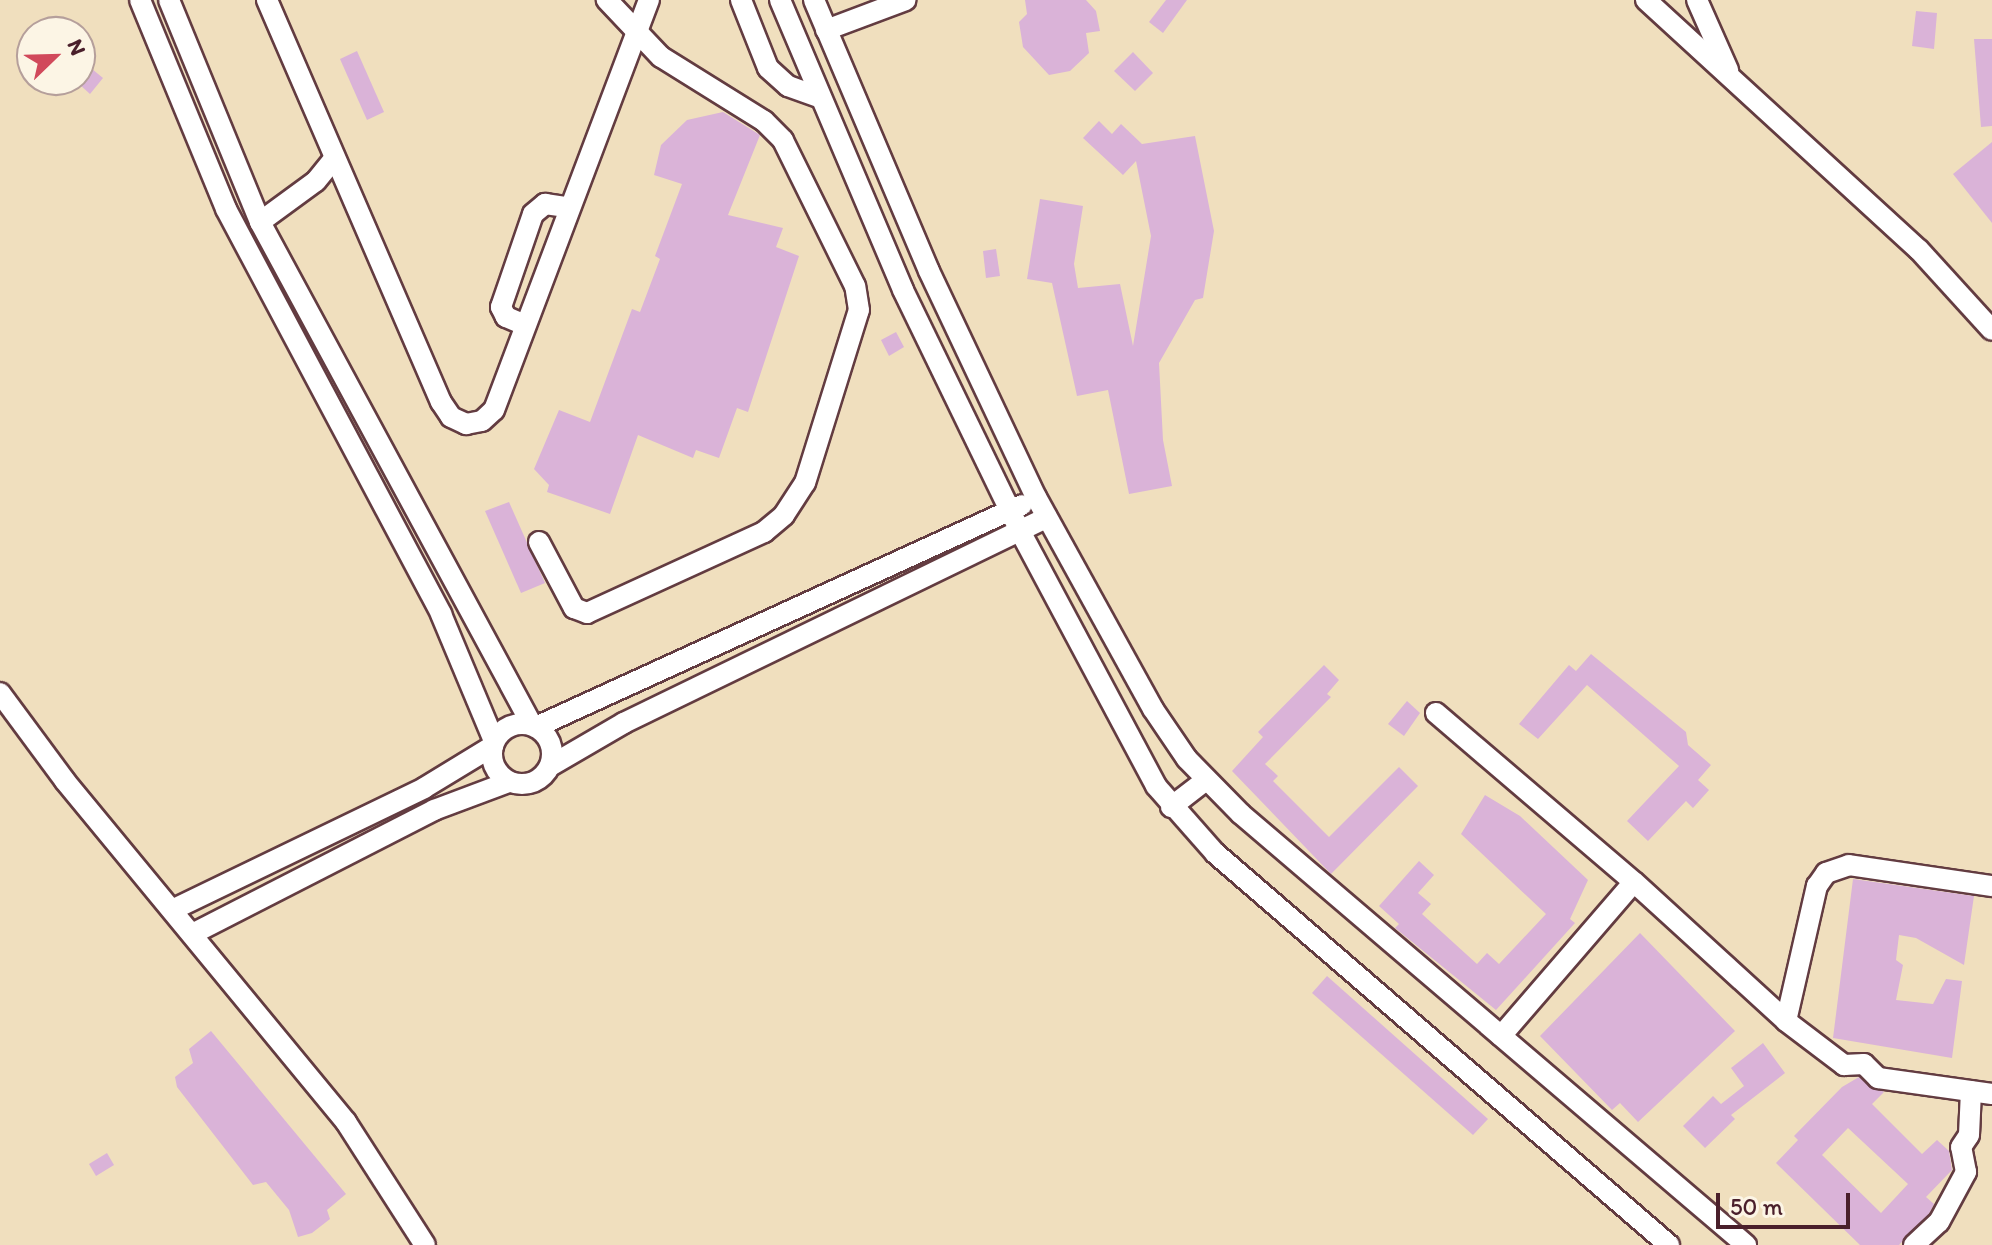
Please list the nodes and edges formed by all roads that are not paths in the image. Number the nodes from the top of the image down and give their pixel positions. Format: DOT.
graph roads {
  1 [pos="140,0"];
  2 [pos="169,0"];
  3 [pos="267,0"];
  4 [pos="607,0"];
  5 [pos="649,0"];
  6 [pos="741,0"];
  7 [pos="780,0"];
  8 [pos="814,0"];
  9 [pos="906,0"];
  10 [pos="1646,0"];
  11 [pos="1697,0"];
  12 [pos="826,30"];
  13 [pos="634,34"];
  14 [pos="1731,77"];
  15 [pos="821,98"];
  16 [pos="334,159"];
  17 [pos="567,207"];
  18 [pos="260,222"];
  19 [pos="525,325"];
  20 [pos="1992,330"];
  21 [pos="1036,497"];
  22 [pos="1009,511"];
  23 [pos="1047,518"];
  24 [pos="1020,531"];
  25 [pos="539,542"];
  26 [pos="0,693"];
  27 [pos="1436,713"];
  28 [pos="534,726"];
  29 [pos="494,744"];
  30 [pos="550,766"];
  31 [pos="1206,780"];
  32 [pos="509,782"];
  33 [pos="1171,807"];
  34 [pos="1634,882"];
  35 [pos="1992,886"];
  36 [pos="172,910"];
  37 [pos="194,933"];
  38 [pos="1786,1021"];
  39 [pos="1501,1036"];
  40 [pos="1971,1091"];
  41 [pos="1992,1094"];
  42 [pos="425,1245"];
  43 [pos="1669,1245"];
  44 [pos="1746,1245"];
  45 [pos="1914,1245"];
  1 -- 29 [label="street"];
  2 -- 18 [label="street"];
  3 -- 16 [label="street"];
  4 -- 13 [label="street"];
  5 -- 13 [label="street"];
  6 -- 15 [label="street"];
  7 -- 15 [label="street"];
  8 -- 12 [label="street"];
  9 -- 12 [label="street"];
  10 -- 14 [label="street"];
  11 -- 14 [label="street"];
  12 -- 21 [label="street"];
  13 -- 17 [label="street"];
  13 -- 25 [label="street"];
  14 -- 20 [label="street"];
  15 -- 22 [label="street"];
  16 -- 18 [label="street"];
  16 -- 19 [label="street"];
  17 -- 19 [label="street"];
  17 -- 19 [label="street"];
  18 -- 28 [label="street"];
  21 -- 22 [label="street"];
  21 -- 23 [label="street"];
  22 -- 24 [label="street"];
  22 -- 28 [label="street"];
  23 -- 24 [label="street"];
  23 -- 31 [label="street"];
  24 -- 30 [label="street"];
  24 -- 33 [label="street"];
  26 -- 36 [label="street"];
  27 -- 34 [label="street"];
  28 -- 29 [label="street"];
  28 -- 30 [label="street"];
  29 -- 32 [label="street"];
  29 -- 36 [label="street"];
  30 -- 32 [label="street"];
  31 -- 33 [label="street"];
  31 -- 39 [label="street"];
  32 -- 37 [label="street"];
  33 -- 43 [label="street"];
  34 -- 38 [label="street"];
  34 -- 39 [label="street"];
  35 -- 38 [label="street"];
  36 -- 37 [label="street"];
  37 -- 42 [label="street"];
  38 -- 40 [label="street"];
  39 -- 44 [label="street"];
  40 -- 41 [label="street"];
  40 -- 45 [label="street"];
}
